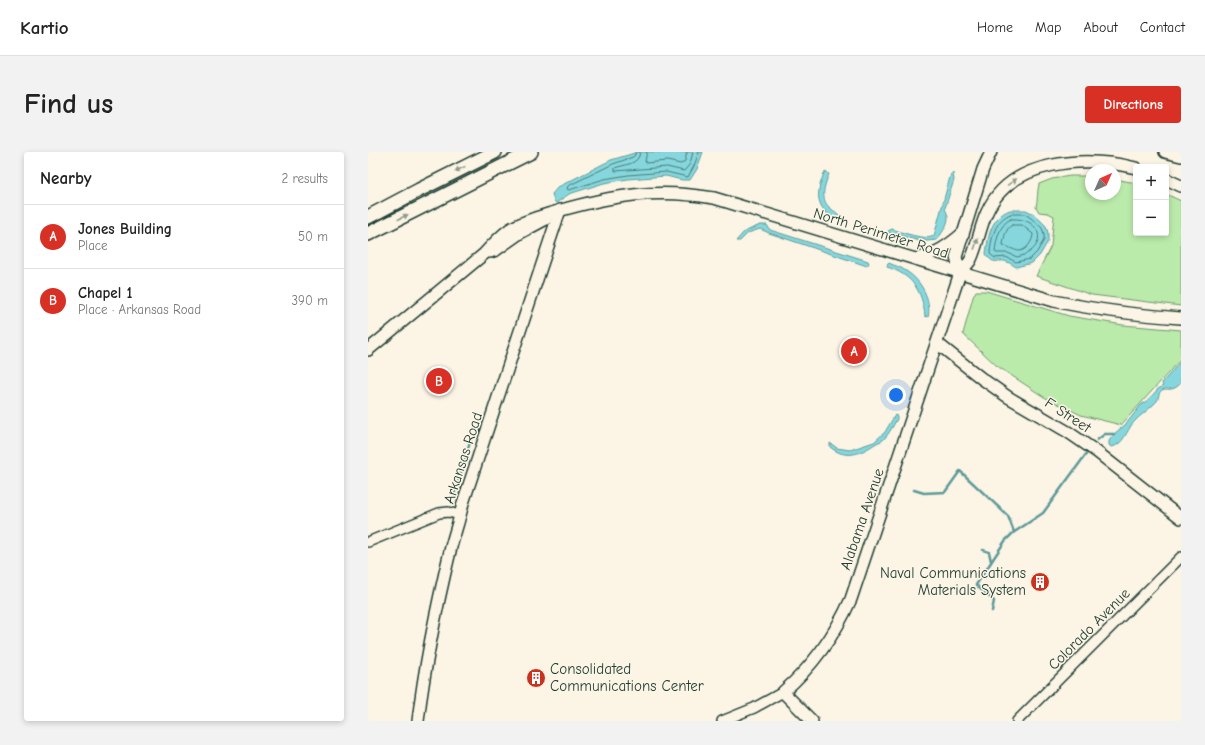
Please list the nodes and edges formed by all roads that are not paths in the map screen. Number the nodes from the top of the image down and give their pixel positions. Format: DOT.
graph roads {
  1 [pos="495,152"];
  2 [pos="531,152"];
  3 [pos="991,152"];
  4 [pos="1072,152"];
  5 [pos="1165,152"];
  6 [pos="1181,156"];
  7 [pos="1086,161"];
  8 [pos="1133,167"];
  9 [pos="1169,180"];
  10 [pos="1181,186"];
  11 [pos="560,210"];
  12 [pos="368,217"];
  13 [pos="964,232"];
  14 [pos="368,234"];
  15 [pos="916,259"];
  16 [pos="960,273"];
  17 [pos="1181,318"];
  18 [pos="937,342"];
  19 [pos="368,350"];
  20 [pos="460,515"];
  21 [pos="1181,518"];
  22 [pos="368,542"];
  23 [pos="1181,557"];
  24 [pos="784,692"];
  25 [pos="418,721"];
  26 [pos="722,721"];
  27 [pos="812,721"];
  28 [pos="1017,721"];
  1 -- 12 [label="main road, one-way"];
  14 -- 2 [label="main road, one-way"];
  3 -- 13 [label="street"];
  4 -- 7 [label="street"];
  5 -- 6 [label="street"];
  7 -- 8 [label="street"];
  16 -- 7 [label="street, one-way"];
  9 -- 10 [label="street"];
  11 -- 15 [label="street, North Perimeter Road"];
  11 -- 19 [label="street, North Perimeter Road"];
  11 -- 20 [label="street, Arkansas Road"];
  13 -- 15 [label="street"];
  13 -- 16 [label="street"];
  15 -- 16 [label="street, North Perimeter Road"];
  16 -- 17 [label="street, North Perimeter Road"];
  16 -- 18 [label="street, Alabama Avenue"];
  18 -- 21 [label="street, F Street"];
  18 -- 24 [label="street, Alabama Avenue"];
  20 -- 22 [label="street"];
  20 -- 25 [label="street, Arkansas Road"];
  23 -- 28 [label="street, Colorado Avenue"];
  24 -- 26 [label="street, Alabama Avenue"];
  24 -- 27 [label="street"];
}
